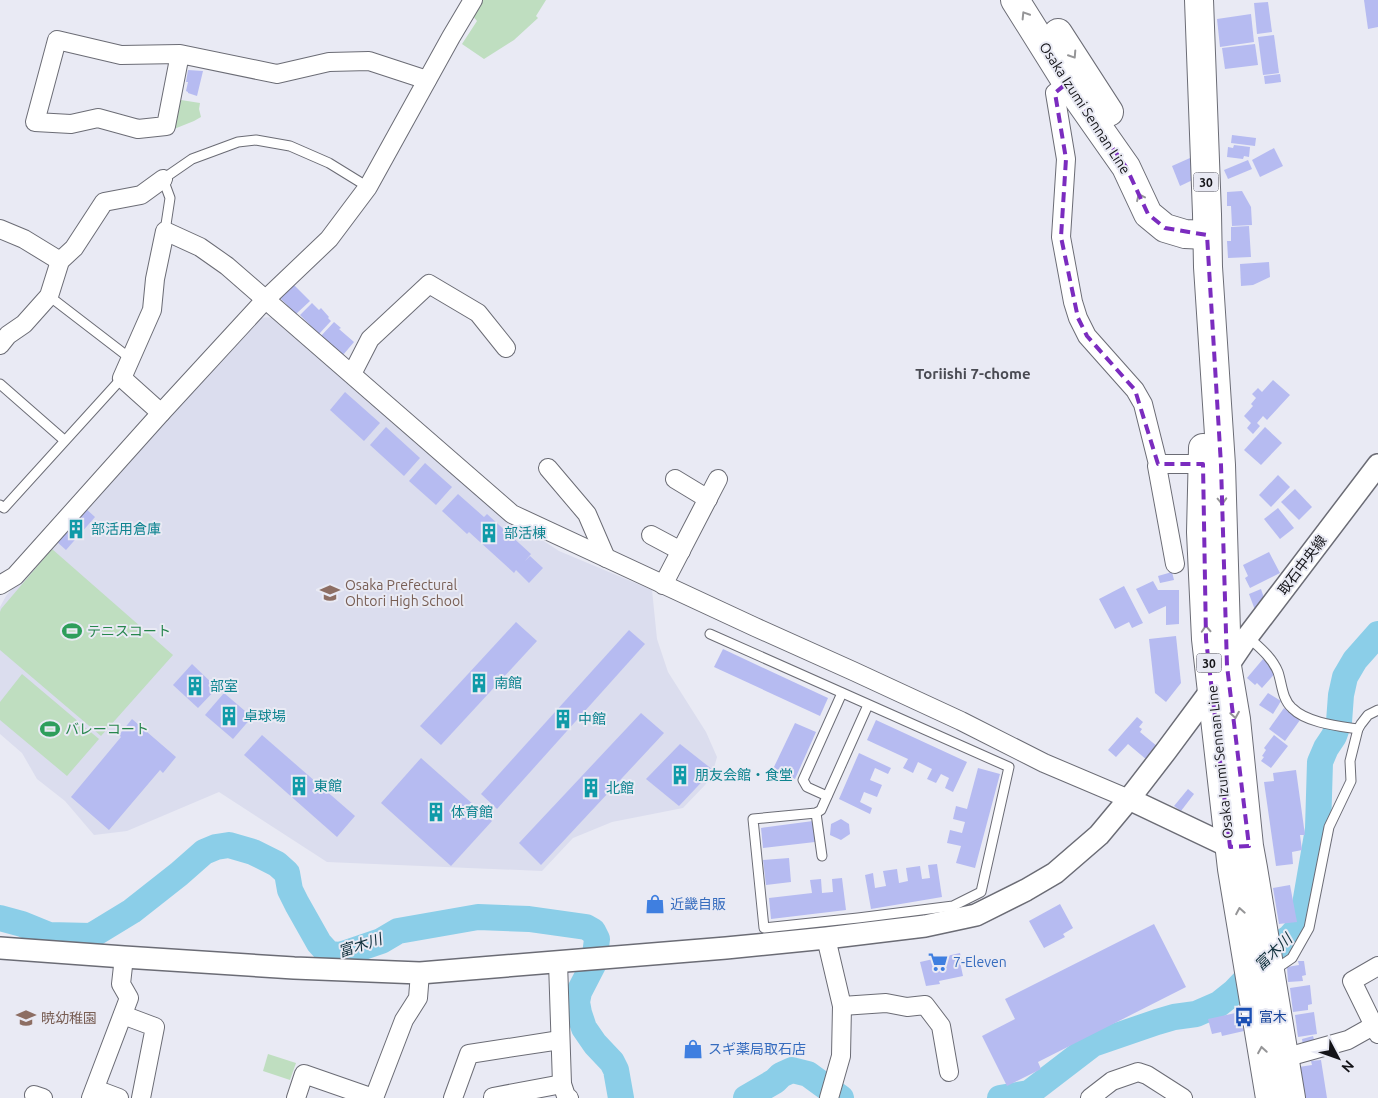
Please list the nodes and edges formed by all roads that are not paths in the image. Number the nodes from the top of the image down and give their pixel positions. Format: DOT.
graph roads {
  1 [pos="473,0"];
  2 [pos="1015,0"];
  3 [pos="1036,0"];
  4 [pos="1199,0"];
  5 [pos="180,54"];
  6 [pos="427,80"];
  7 [pos="1067,83"];
  8 [pos="163,178"];
  9 [pos="368,187"];
  10 [pos="1207,224"];
  11 [pos="0,229"];
  12 [pos="165,231"];
  13 [pos="60,261"];
  14 [pos="49,296"];
  15 [pos="266,299"];
  16 [pos="3,336"];
  17 [pos="506,348"];
  18 [pos="131,360"];
  19 [pos="352,374"];
  20 [pos="122,378"];
  21 [pos="0,384"];
  22 [pos="161,413"];
  23 [pos="64,440"];
  24 [pos="1158,464"];
  25 [pos="1212,464"];
  26 [pos="1378,465"];
  27 [pos="548,468"];
  28 [pos="718,479"];
  29 [pos="675,480"];
  30 [pos="708,499"];
  31 [pos="0,505"];
  32 [pos="651,534"];
  33 [pos="681,551"];
  34 [pos="606,558"];
  35 [pos="1175,564"];
  36 [pos="0,585"];
  37 [pos="663,585"];
  38 [pos="710,634"];
  39 [pos="1248,636"];
  40 [pos="1227,666"];
  41 [pos="1212,689"];
  42 [pos="842,693"];
  43 [pos="868,705"];
  44 [pos="1378,710"];
  45 [pos="1358,729"];
  46 [pos="1019,750"];
  47 [pos="1009,768"];
  48 [pos="827,796"];
  49 [pos="1129,799"];
  50 [pos="816,814"];
  51 [pos="1240,847"];
  52 [pos="822,856"];
  53 [pos="764,936"];
  54 [pos="826,938"];
  55 [pos="0,948"];
  56 [pos="124,957"];
  57 [pos="558,962"];
  58 [pos="1261,966"];
  59 [pos="1378,966"];
  60 [pos="420,973"];
  61 [pos="842,1006"];
  62 [pos="123,1015"];
  63 [pos="1375,1030"];
  64 [pos="560,1040"];
  65 [pos="1284,1058"];
  66 [pos="949,1072"];
  67 [pos="565,1091"];
  68 [pos="93,1093"];
  69 [pos="119,1098"];
  70 [pos="141,1098"];
  71 [pos="296,1098"];
  72 [pos="373,1098"];
  73 [pos="454,1098"];
  74 [pos="493,1098"];
  75 [pos="830,1098"];
  76 [pos="1090,1098"];
  77 [pos="1183,1098"];
  78 [pos="1270,1098"];
  79 [pos="1291,1098"];
  1 -- 6 [label="street"];
  7 -- 2 [label="main road, Osaka Izumi Sennan Line, one-way"];
  3 -- 10 [label="main road, Osaka Izumi Sennan Line, one-way"];
  4 -- 10 [label="main road, Osaka Izumi Sennan Line / 30"];
  5 -- 5 [label="street"];
  5 -- 6 [label="street"];
  6 -- 9 [label="street"];
  10 -- 7 [label="main road, Osaka Izumi Sennan Line, one-way"];
  7 -- 24 [label="street"];
  8 -- 9 [label="lane"];
  8 -- 12 [label="lane"];
  8 -- 13 [label="street"];
  9 -- 15 [label="street"];
  10 -- 25 [label="main road, Osaka Izumi Sennan Line / 30"];
  11 -- 13 [label="street"];
  12 -- 15 [label="street"];
  12 -- 18 [label="street"];
  13 -- 14 [label="street"];
  14 -- 16 [label="street"];
  14 -- 18 [label="lane"];
  15 -- 19 [label="street"];
  15 -- 22 [label="street"];
  17 -- 19 [label="street"];
  18 -- 20 [label="street"];
  19 -- 34 [label="street"];
  20 -- 22 [label="street"];
  20 -- 23 [label="lane"];
  21 -- 23 [label="lane"];
  22 -- 36 [label="street"];
  23 -- 31 [label="lane"];
  24 -- 25 [label="street"];
  24 -- 35 [label="street"];
  25 -- 40 [label="main road, Osaka Izumi Sennan Line / 30, one-way"];
  41 -- 25 [label="main road, Osaka Izumi Sennan Line / 30, one-way"];
  26 -- 39 [label="street, 取石中央線"];
  27 -- 34 [label="street"];
  28 -- 30 [label="street"];
  29 -- 30 [label="street"];
  30 -- 33 [label="street"];
  32 -- 33 [label="street"];
  33 -- 37 [label="street"];
  34 -- 37 [label="street"];
  37 -- 46 [label="street"];
  38 -- 42 [label="lane"];
  39 -- 40 [label="street, 取石中央線"];
  39 -- 45 [label="lane"];
  40 -- 41 [label="street, 取石中央線"];
  40 -- 51 [label="main road, Osaka Izumi Sennan Line / 30, one-way"];
  41 -- 49 [label="street, 取石中央線"];
  41 -- 51 [label="main road, Osaka Izumi Sennan Line / 30"];
  42 -- 43 [label="lane"];
  42 -- 48 [label="lane"];
  43 -- 47 [label="lane"];
  43 -- 48 [label="lane"];
  44 -- 45 [label="lane"];
  45 -- 58 [label="lane"];
  46 -- 47 [label="lane"];
  46 -- 49 [label="street"];
  47 -- 53 [label="lane"];
  48 -- 50 [label="lane"];
  49 -- 51 [label="street"];
  49 -- 54 [label="street, 取石中央線"];
  50 -- 52 [label="lane"];
  50 -- 53 [label="lane"];
  51 -- 58 [label="main road, Osaka Izumi Sennan Line / 30"];
  53 -- 54 [label="street, 取石中央線"];
  53 -- 57 [label="street, 取石中央線"];
  54 -- 61 [label="street"];
  55 -- 56 [label="street, 取石中央線"];
  56 -- 60 [label="street, 取石中央線"];
  56 -- 62 [label="street"];
  57 -- 60 [label="street, 取石中央線"];
  57 -- 64 [label="street"];
  58 -- 65 [label="main road, Osaka Izumi Sennan Line / 30"];
  78 -- 58 [label="main road, Osaka Izumi Sennan Line / 30, one-way"];
  59 -- 63 [label="street"];
  60 -- 72 [label="street"];
  61 -- 66 [label="street"];
  61 -- 75 [label="street"];
  62 -- 68 [label="street"];
  62 -- 70 [label="street"];
  63 -- 65 [label="street"];
  64 -- 67 [label="street"];
  64 -- 73 [label="street"];
  65 -- 79 [label="main road, Osaka Izumi Sennan Line / 30"];
  67 -- 74 [label="street"];
  68 -- 69 [label="street"];
  71 -- 72 [label="street"];
  76 -- 77 [label="street"];
}
